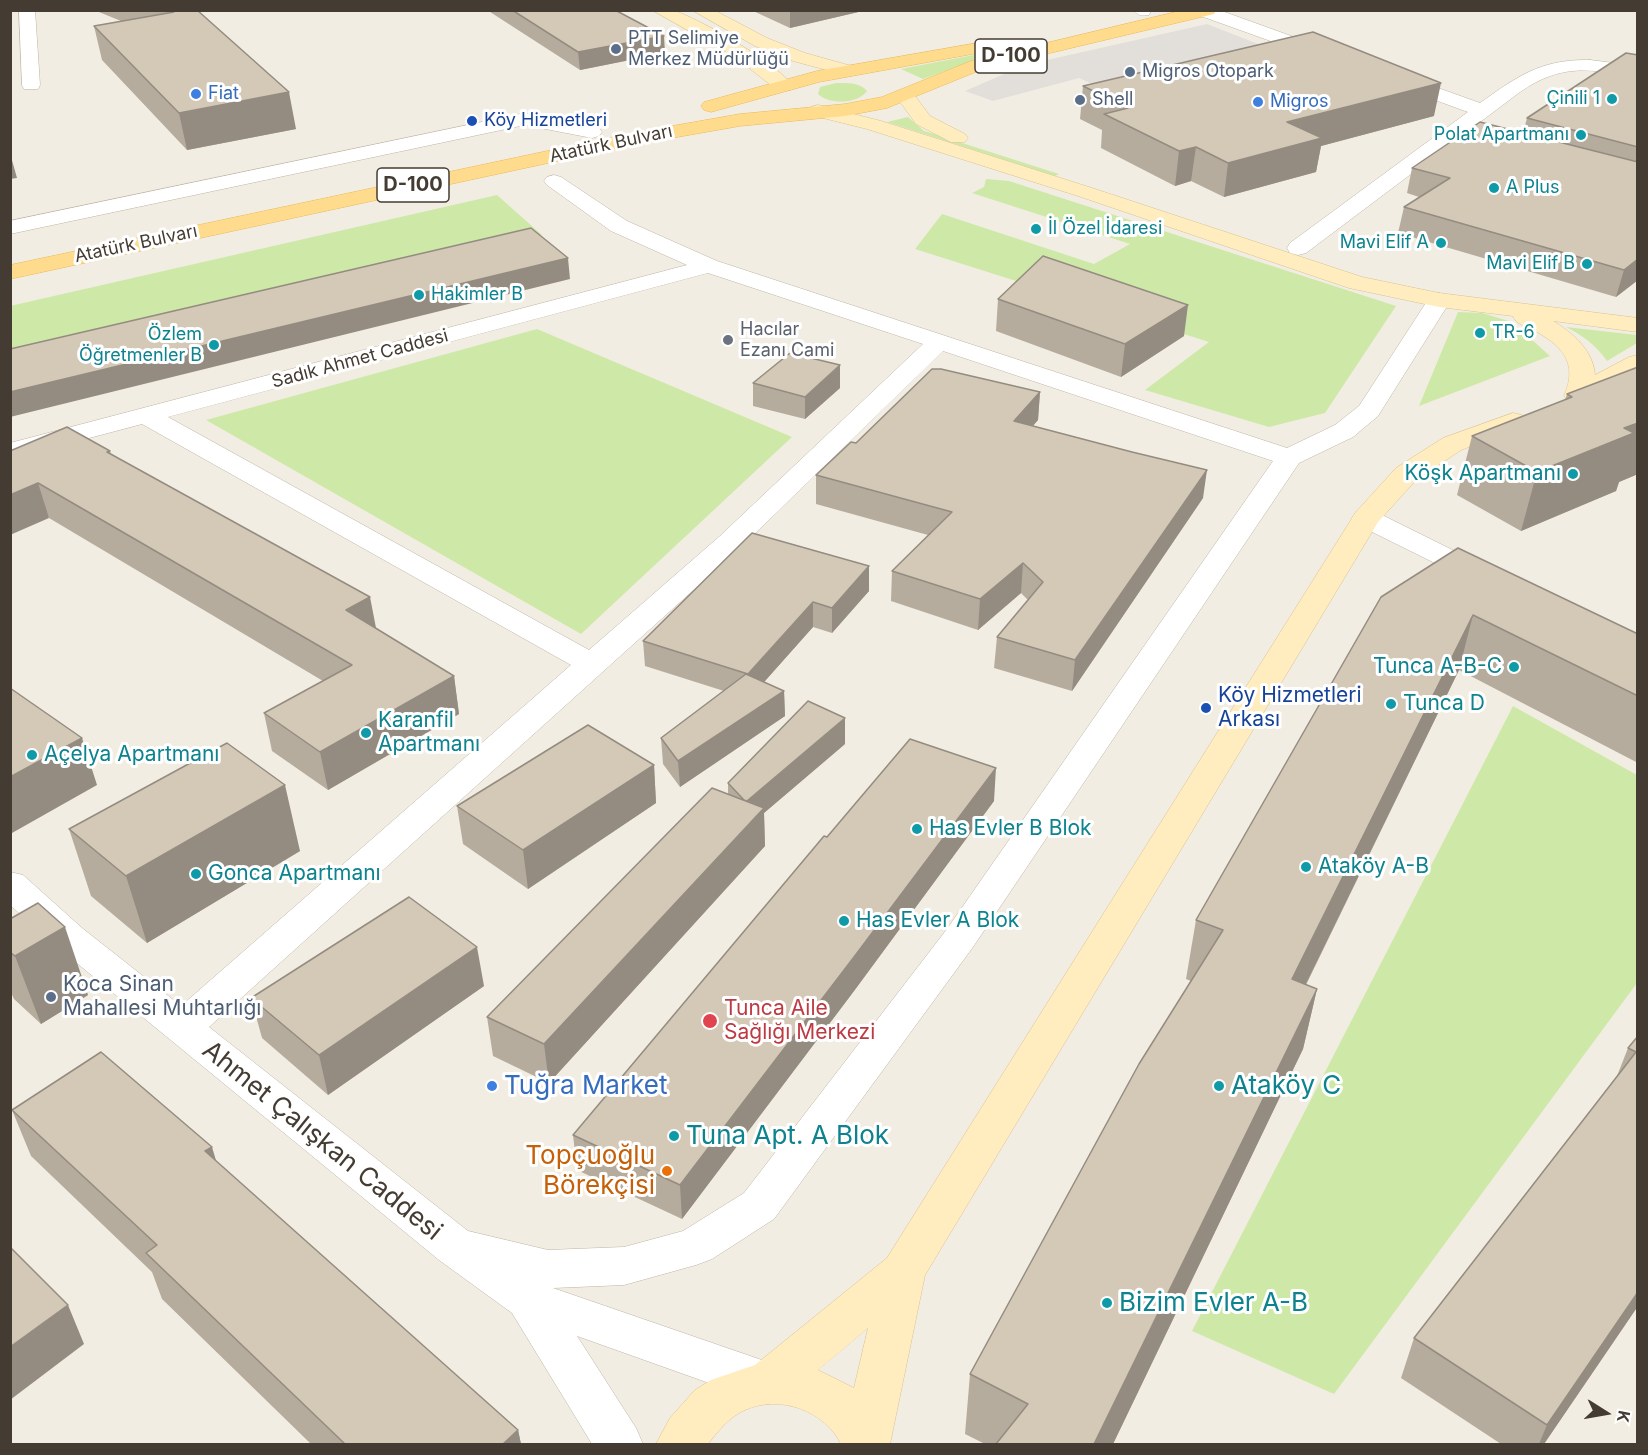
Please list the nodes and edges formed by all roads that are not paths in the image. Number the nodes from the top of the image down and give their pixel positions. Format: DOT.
graph roads {
  1 [pos="27,10"];
  2 [pos="660,10"];
  3 [pos="700,10"];
  4 [pos="1144,11"];
  5 [pos="1206,11"];
  6 [pos="1339,59"];
  7 [pos="849,71"];
  8 [pos="1638,72"];
  9 [pos="1383,75"];
  10 [pos="31,85"];
  11 [pos="784,86"];
  12 [pos="904,96"];
  13 [pos="819,111"];
  14 [pos="1483,111"];
  15 [pos="592,132"];
  16 [pos="1454,133"];
  17 [pos="1477,139"];
  18 [pos="554,182"];
  19 [pos="10,228"];
  20 [pos="1298,248"];
  21 [pos="10,256"];
  22 [pos="708,266"];
  23 [pos="10,272"];
  24 [pos="1439,300"];
  25 [pos="1487,306"];
  26 [pos="1638,310"];
  27 [pos="1638,325"];
  28 [pos="938,343"];
  29 [pos="1638,362"];
  30 [pos="1638,381"];
  31 [pos="1578,396"];
  32 [pos="147,416"];
  33 [pos="10,451"];
  34 [pos="1289,457"];
  35 [pos="1366,518"];
  36 [pos="1505,586"];
  37 [pos="592,664"];
  38 [pos="10,884"];
  39 [pos="182,1028"];
  40 [pos="455,1247"];
  41 [pos="903,1271"];
  42 [pos="528,1299"];
  43 [pos="768,1383"];
  44 [pos="617,1444"];
  45 [pos="680,1444"];
  46 [pos="866,1444"];
  1 -- 10 [label="street"];
  2 -- 11 [label="main road"];
  3 -- 7 [label="main road"];
  4 -- 7 [label="main road, Atatürk Bulvarı / D-100"];
  5 -- 6 [label="street"];
  5 -- 12 [label="main road, Atatürk Bulvarı / D-100"];
  7 -- 11 [label="main road, Atatürk Bulvarı / D-100"];
  7 -- 12 [label="main road"];
  8 -- 14 [label="street"];
  9 -- 14 [label="street"];
  11 -- 13 [label="main road"];
  11 -- 15 [label="main road, Atatürk Bulvarı / D-100"];
  12 -- 13 [label="main road, Atatürk Bulvarı / D-100"];
  12 -- 20 [label="main road"];
  13 -- 23 [label="main road, Atatürk Bulvarı / D-100"];
  13 -- 24 [label="main road"];
  14 -- 16 [label="street"];
  15 -- 19 [label="street"];
  15 -- 21 [label="main road, Atatürk Bulvarı / D-100"];
  16 -- 17 [label="street"];
  16 -- 20 [label="street"];
  18 -- 22 [label="street"];
  20 -- 26 [label="main road"];
  22 -- 28 [label="street"];
  22 -- 32 [label="street, Sadık Ahmet Caddesi"];
  24 -- 25 [label="main road"];
  24 -- 34 [label="street"];
  25 -- 27 [label="main road"];
  25 -- 31 [label="main road"];
  28 -- 34 [label="street"];
  28 -- 37 [label="street"];
  29 -- 31 [label="main road"];
  30 -- 31 [label="main road"];
  31 -- 35 [label="main road"];
  32 -- 33 [label="street, Sadık Ahmet Caddesi"];
  32 -- 37 [label="street"];
  34 -- 40 [label="street"];
  35 -- 36 [label="street"];
  35 -- 41 [label="main road"];
  37 -- 39 [label="street"];
  38 -- 39 [label="street, Ahmet Çalışkan Caddesi"];
  39 -- 40 [label="street, Ahmet Çalışkan Caddesi"];
  40 -- 42 [label="street, Ahmet Çalışkan Caddesi"];
  41 -- 43 [label="main road"];
  41 -- 46 [label="main road"];
  42 -- 43 [label="street, Ahmet Çalışkan Caddesi"];
  42 -- 44 [label="street, Ahmet Çalışkan Caddesi"];
  43 -- 45 [label="main road"];
  43 -- 46 [label="main road"];
}
